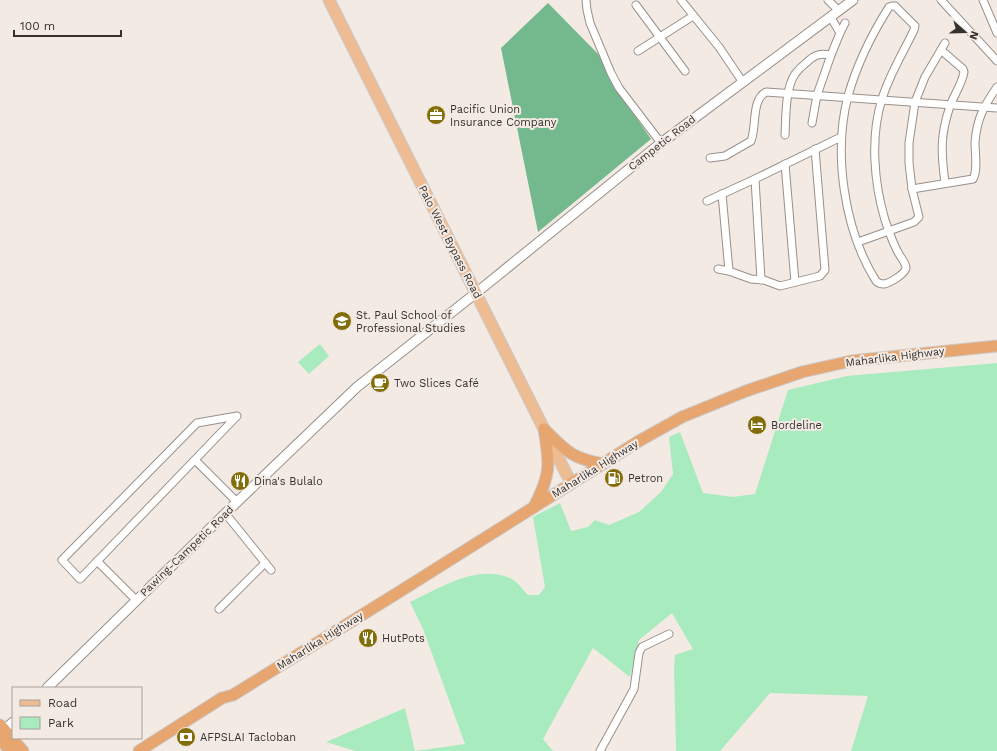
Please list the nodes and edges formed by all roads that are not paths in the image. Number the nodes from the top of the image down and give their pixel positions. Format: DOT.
graph roads {
  1 [pos="329,0"];
  2 [pos="586,0"];
  3 [pos="681,0"];
  4 [pos="828,0"];
  5 [pos="852,0"];
  6 [pos="941,0"];
  7 [pos="983,0"];
  8 [pos="636,4"];
  9 [pos="838,10"];
  10 [pos="693,16"];
  11 [pos="830,16"];
  12 [pos="845,23"];
  13 [pos="840,33"];
  14 [pos="997,33"];
  15 [pos="660,37"];
  16 [pos="945,43"];
  17 [pos="941,50"];
  18 [pos="638,51"];
  19 [pos="831,55"];
  20 [pos="996,57"];
  21 [pos="685,71"];
  22 [pos="742,81"];
  23 [pos="997,87"];
  24 [pos="788,93"];
  25 [pos="817,95"];
  26 [pos="848,97"];
  27 [pos="881,100"];
  28 [pos="915,102"];
  29 [pos="951,105"];
  30 [pos="983,107"];
  31 [pos="997,108"];
  32 [pos="812,123"];
  33 [pos="785,135"];
  34 [pos="842,137"];
  35 [pos="661,143"];
  36 [pos="816,149"];
  37 [pos="710,158"];
  38 [pos="785,164"];
  39 [pos="755,179"];
  40 [pos="945,183"];
  41 [pos="912,189"];
  42 [pos="722,194"];
  43 [pos="707,201"];
  44 [pos="889,232"];
  45 [pos="858,242"];
  46 [pos="718,269"];
  47 [pos="729,271"];
  48 [pos="761,280"];
  49 [pos="795,282"];
  50 [pos="476,293"];
  51 [pos="997,346"];
  52 [pos="544,429"];
  53 [pos="195,460"];
  54 [pos="603,464"];
  55 [pos="571,483"];
  56 [pos="237,502"];
  57 [pos="534,508"];
  58 [pos="226,513"];
  59 [pos="97,561"];
  60 [pos="266,562"];
  61 [pos="272,570"];
  62 [pos="136,600"];
  63 [pos="219,609"];
  64 [pos="669,634"];
  65 [pos="48,687"];
  66 [pos="233,695"];
  67 [pos="12,723"];
  68 [pos="1,732"];
  69 [pos="10,751"];
  70 [pos="23,751"];
  71 [pos="139,751"];
  72 [pos="148,751"];
  73 [pos="600,751"];
  1 -- 50 [label="main road, Palo West Bypass Road"];
  2 -- 35 [label="street"];
  3 -- 10 [label="street"];
  4 -- 9 [label="street"];
  5 -- 9 [label="street, Campetic Road"];
  6 -- 20 [label="street"];
  7 -- 14 [label="street"];
  8 -- 15 [label="street"];
  9 -- 11 [label="street, Campetic Road"];
  10 -- 15 [label="street"];
  10 -- 22 [label="street"];
  11 -- 13 [label="street"];
  11 -- 22 [label="street, Campetic Road"];
  12 -- 13 [label="street"];
  13 -- 19 [label="street"];
  15 -- 18 [label="street"];
  15 -- 21 [label="street"];
  16 -- 17 [label="street"];
  17 -- 28 [label="street"];
  17 -- 29 [label="street"];
  19 -- 24 [label="street"];
  19 -- 25 [label="street"];
  22 -- 35 [label="street, Campetic Road"];
  23 -- 30 [label="street"];
  24 -- 25 [label="street"];
  24 -- 33 [label="street"];
  24 -- 37 [label="street"];
  25 -- 26 [label="street"];
  25 -- 32 [label="street"];
  26 -- 27 [label="street"];
  26 -- 27 [label="street"];
  26 -- 34 [label="street"];
  27 -- 28 [label="street"];
  27 -- 44 [label="street"];
  28 -- 29 [label="street"];
  28 -- 41 [label="street"];
  29 -- 30 [label="street"];
  29 -- 40 [label="street"];
  30 -- 31 [label="street"];
  30 -- 40 [label="street"];
  34 -- 36 [label="street"];
  34 -- 45 [label="street"];
  35 -- 50 [label="street, Campetic Road"];
  36 -- 38 [label="street"];
  36 -- 49 [label="street"];
  38 -- 39 [label="street"];
  38 -- 49 [label="street"];
  39 -- 42 [label="street"];
  39 -- 48 [label="street"];
  40 -- 41 [label="street"];
  41 -- 44 [label="street"];
  42 -- 43 [label="street"];
  42 -- 47 [label="street"];
  44 -- 45 [label="street"];
  44 -- 45 [label="street"];
  46 -- 47 [label="street"];
  47 -- 48 [label="street"];
  48 -- 49 [label="street"];
  50 -- 52 [label="main road, Palo West Bypass Road"];
  50 -- 56 [label="street, Pawing-Campetic Road"];
  51 -- 54 [label="highway, Maharlika Highway"];
  52 -- 54 [label="highway"];
  52 -- 55 [label="main road, Palo West Bypass Road"];
  52 -- 57 [label="highway"];
  53 -- 56 [label="street"];
  53 -- 59 [label="street"];
  53 -- 59 [label="street"];
  54 -- 55 [label="highway, Maharlika Highway"];
  55 -- 57 [label="highway, Maharlika Highway"];
  56 -- 58 [label="street, Pawing-Campetic Road"];
  57 -- 66 [label="highway, Maharlika Highway"];
  58 -- 60 [label="street"];
  58 -- 62 [label="street, Pawing-Campetic Road"];
  59 -- 62 [label="street"];
  60 -- 61 [label="street"];
  60 -- 63 [label="street"];
  62 -- 65 [label="street, Pawing-Campetic Road"];
  64 -- 73 [label="street"];
  66 -- 71 [label="highway, Maharlika Highway"];
  66 -- 72 [label="highway, Maharlika Highway"];
  67 -- 68 [label="street"];
  68 -- 69 [label="highway"];
  68 -- 70 [label="highway"];
}
